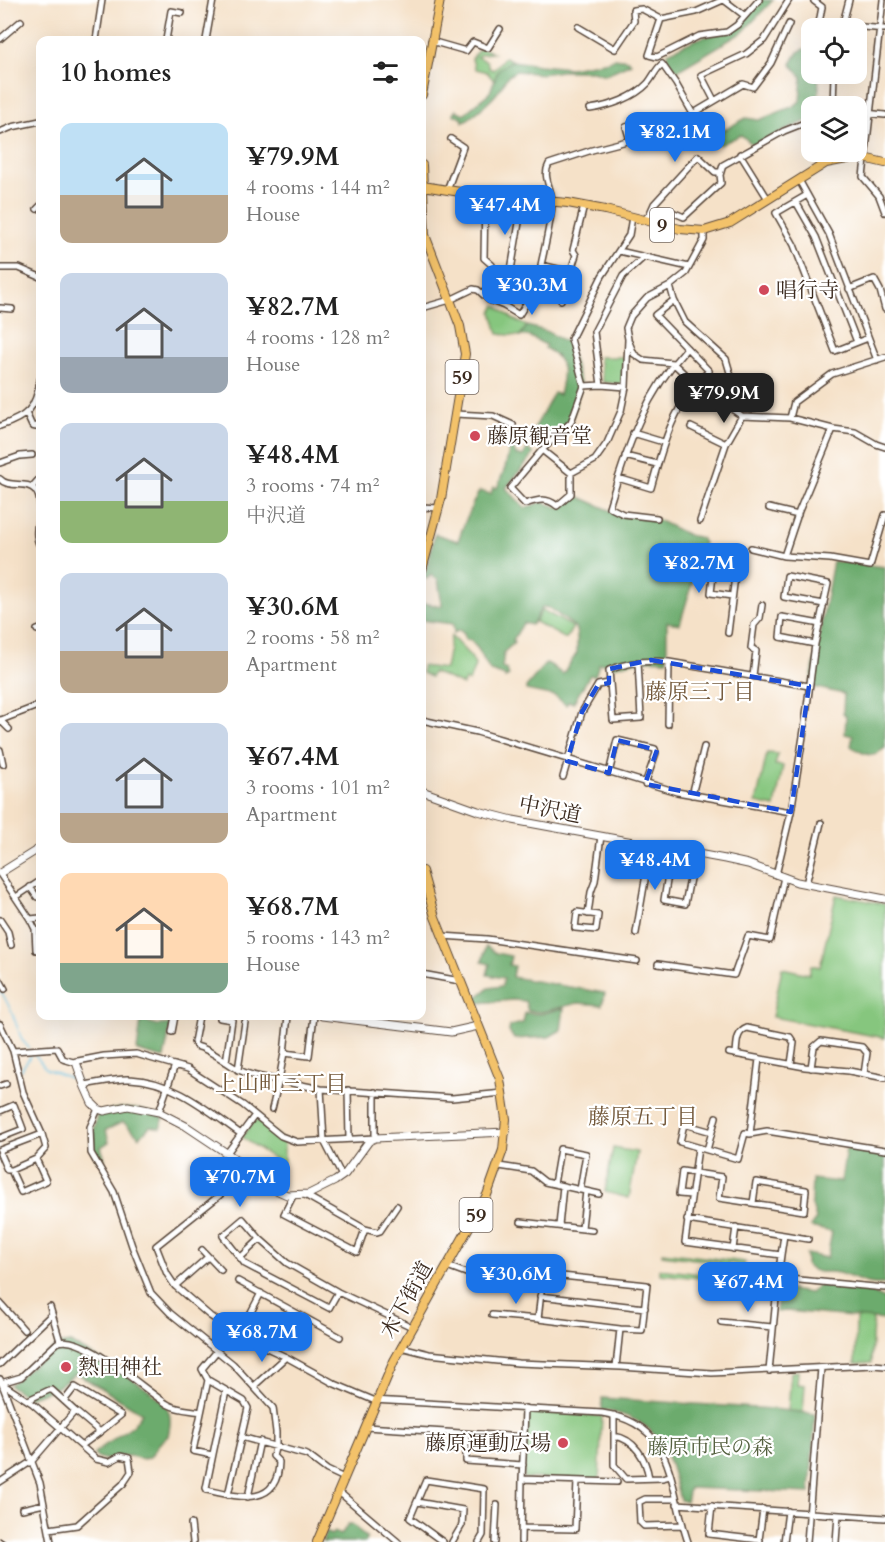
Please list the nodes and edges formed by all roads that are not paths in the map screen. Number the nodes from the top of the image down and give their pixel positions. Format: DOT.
graph roads {
  1 [pos="102,0"];
  2 [pos="213,0"];
  3 [pos="440,0"];
  4 [pos="724,0"];
  5 [pos="759,0"];
  6 [pos="789,0"];
  7 [pos="849,0"];
  8 [pos="883,0"];
  9 [pos="814,1"];
  10 [pos="182,12"];
  11 [pos="745,16"];
  12 [pos="820,18"];
  13 [pos="844,18"];
  14 [pos="661,19"];
  15 [pos="21,21"];
  16 [pos="789,24"];
  17 [pos="579,27"];
  18 [pos="867,28"];
  19 [pos="500,29"];
  20 [pos="882,29"];
  21 [pos="97,36"];
  22 [pos="167,36"];
  23 [pos="207,36"];
  24 [pos="0,39"];
  25 [pos="431,41"];
  26 [pos="426,70"];
  27 [pos="714,100"];
  28 [pos="590,109"];
  29 [pos="693,114"];
  30 [pos="869,114"];
  31 [pos="885,116"];
  32 [pos="645,121"];
  33 [pos="36,122"];
  34 [pos="801,124"];
  35 [pos="0,132"];
  36 [pos="867,132"];
  37 [pos="452,139"];
  38 [pos="630,140"];
  39 [pos="740,154"];
  40 [pos="867,159"];
  41 [pos="830,162"];
  42 [pos="864,162"];
  43 [pos="885,163"];
  44 [pos="720,172"];
  45 [pos="799,180"];
  46 [pos="426,182"];
  47 [pos="447,190"];
  48 [pos="807,195"];
  49 [pos="485,196"];
  50 [pos="523,199"];
  51 [pos="768,199"];
  52 [pos="553,201"];
  53 [pos="796,202"];
  54 [pos="584,206"];
  55 [pos="885,212"];
  56 [pos="632,217"];
  57 [pos="647,217"];
  58 [pos="704,231"];
  59 [pos="426,250"];
  60 [pos="619,251"];
  61 [pos="644,258"];
  62 [pos="689,267"];
  63 [pos="0,268"];
  64 [pos="571,272"];
  65 [pos="36,274"];
  66 [pos="510,276"];
  67 [pos="670,286"];
  68 [pos="491,287"];
  69 [pos="524,289"];
  70 [pos="849,289"];
  71 [pos="450,300"];
  72 [pos="561,300"];
  73 [pos="674,300"];
  74 [pos="426,307"];
  75 [pos="0,308"];
  76 [pos="12,309"];
  77 [pos="885,309"];
  78 [pos="868,338"];
  79 [pos="628,339"];
  80 [pos="857,342"];
  81 [pos="687,348"];
  82 [pos="885,357"];
  83 [pos="877,360"];
  84 [pos="673,363"];
  85 [pos="731,376"];
  86 [pos="695,384"];
  87 [pos="601,385"];
  88 [pos="584,386"];
  89 [pos="626,387"];
  90 [pos="36,402"];
  91 [pos="26,413"];
  92 [pos="456,414"];
  93 [pos="742,416"];
  94 [pos="790,418"];
  95 [pos="513,425"];
  96 [pos="0,426"];
  97 [pos="36,427"];
  98 [pos="692,427"];
  99 [pos="833,429"];
  100 [pos="633,433"];
  101 [pos="663,442"];
  102 [pos="726,444"];
  103 [pos="885,447"];
  104 [pos="542,450"];
  105 [pos="32,455"];
  106 [pos="625,456"];
  107 [pos="0,463"];
  108 [pos="657,464"];
  109 [pos="572,473"];
  110 [pos="618,478"];
  111 [pos="1,483"];
  112 [pos="36,483"];
  113 [pos="32,488"];
  114 [pos="36,491"];
  115 [pos="426,507"];
  116 [pos="438,508"];
  117 [pos="769,508"];
  118 [pos="798,515"];
  119 [pos="885,515"];
  120 [pos="657,518"];
  121 [pos="700,521"];
  122 [pos="751,548"];
  123 [pos="426,554"];
  124 [pos="784,556"];
  125 [pos="732,596"];
  126 [pos="824,604"];
  127 [pos="762,605"];
  128 [pos="820,624"];
  129 [pos="728,633"];
  130 [pos="815,644"];
  131 [pos="639,662"];
  132 [pos="669,662"];
  133 [pos="753,676"];
  134 [pos="609,683"];
  135 [pos="809,686"];
  136 [pos="36,706"];
  137 [pos="0,720"];
  138 [pos="426,721"];
  139 [pos="668,724"];
  140 [pos="9,729"];
  141 [pos="704,747"];
  142 [pos="0,750"];
  143 [pos="567,760"];
  144 [pos="3,764"];
  145 [pos="609,773"];
  146 [pos="562,777"];
  147 [pos="645,784"];
  148 [pos="426,792"];
  149 [pos="692,795"];
  150 [pos="791,812"];
  151 [pos="821,822"];
  152 [pos="601,836"];
  153 [pos="651,845"];
  154 [pos="672,849"];
  155 [pos="36,851"];
  156 [pos="695,853"];
  157 [pos="0,874"];
  158 [pos="776,874"];
  159 [pos="784,878"];
  160 [pos="36,883"];
  161 [pos="426,884"];
  162 [pos="806,884"];
  163 [pos="30,887"];
  164 [pos="36,896"];
  165 [pos="16,897"];
  166 [pos="885,899"];
  167 [pos="588,914"];
  168 [pos="36,918"];
  169 [pos="30,919"];
  170 [pos="0,920"];
  171 [pos="36,932"];
  172 [pos="636,933"];
  173 [pos="442,936"];
  174 [pos="11,945"];
  175 [pos="638,960"];
  176 [pos="658,964"];
  177 [pos="426,975"];
  178 [pos="0,980"];
  179 [pos="460,981"];
  180 [pos="5,989"];
  181 [pos="174,1020"];
  182 [pos="198,1020"];
  183 [pos="232,1020"];
  184 [pos="288,1020"];
  185 [pos="314,1020"];
  186 [pos="354,1020"];
  187 [pos="245,1022"];
  188 [pos="0,1024"];
  189 [pos="478,1026"];
  190 [pos="172,1032"];
  191 [pos="12,1051"];
  192 [pos="284,1053"];
  193 [pos="759,1059"];
  194 [pos="76,1062"];
  195 [pos="226,1062"];
  196 [pos="790,1064"];
  197 [pos="175,1065"];
  198 [pos="811,1068"];
  199 [pos="238,1070"];
  200 [pos="864,1074"];
  201 [pos="885,1077"];
  202 [pos="279,1080"];
  203 [pos="84,1086"];
  204 [pos="168,1086"];
  205 [pos="321,1089"];
  206 [pos="348,1090"];
  207 [pos="375,1092"];
  208 [pos="503,1093"];
  209 [pos="98,1109"];
  210 [pos="272,1109"];
  211 [pos="0,1111"];
  212 [pos="159,1113"];
  213 [pos="255,1115"];
  214 [pos="716,1117"];
  215 [pos="506,1132"];
  216 [pos="712,1132"];
  217 [pos="42,1134"];
  218 [pos="241,1134"];
  219 [pos="750,1134"];
  220 [pos="0,1138"];
  221 [pos="375,1138"];
  222 [pos="349,1139"];
  223 [pos="324,1141"];
  224 [pos="698,1148"];
  225 [pos="885,1149"];
  226 [pos="707,1150"];
  227 [pos="0,1152"];
  228 [pos="227,1153"];
  229 [pos="36,1159"];
  230 [pos="243,1164"];
  231 [pos="499,1166"];
  232 [pos="11,1170"];
  233 [pos="694,1172"];
  234 [pos="342,1176"];
  235 [pos="554,1184"];
  236 [pos="563,1186"];
  237 [pos="583,1190"];
  238 [pos="304,1194"];
  239 [pos="599,1194"];
  240 [pos="691,1195"];
  241 [pos="293,1196"];
  242 [pos="753,1203"];
  243 [pos="397,1206"];
  244 [pos="687,1220"];
  245 [pos="521,1222"];
  246 [pos="559,1226"];
  247 [pos="736,1227"];
  248 [pos="582,1228"];
  249 [pos="365,1229"];
  250 [pos="592,1230"];
  251 [pos="784,1235"];
  252 [pos="260,1239"];
  253 [pos="807,1239"];
  254 [pos="733,1249"];
  255 [pos="202,1250"];
  256 [pos="781,1255"];
  257 [pos="208,1257"];
  258 [pos="240,1258"];
  259 [pos="447,1266"];
  260 [pos="221,1270"];
  261 [pos="778,1278"];
  262 [pos="238,1281"];
  263 [pos="542,1282"];
  264 [pos="175,1286"];
  265 [pos="885,1288"];
  266 [pos="338,1292"];
  267 [pos="261,1293"];
  268 [pos="540,1296"];
  269 [pos="0,1303"];
  270 [pos="50,1307"];
  271 [pos="645,1308"];
  272 [pos="51,1315"];
  273 [pos="492,1315"];
  274 [pos="537,1319"];
  275 [pos="721,1322"];
  276 [pos="412,1327"];
  277 [pos="772,1327"];
  278 [pos="620,1329"];
  279 [pos="24,1330"];
  280 [pos="238,1335"];
  281 [pos="340,1337"];
  282 [pos="60,1341"];
  283 [pos="401,1347"];
  284 [pos="217,1352"];
  285 [pos="286,1357"];
  286 [pos="0,1364"];
  287 [pos="616,1366"];
  288 [pos="885,1366"];
  289 [pos="821,1368"];
  290 [pos="769,1371"];
  291 [pos="208,1380"];
  292 [pos="1,1381"];
  293 [pos="254,1386"];
  294 [pos="225,1390"];
  295 [pos="28,1400"];
  296 [pos="377,1400"];
  297 [pos="64,1401"];
  298 [pos="525,1408"];
  299 [pos="75,1411"];
  300 [pos="201,1412"];
  301 [pos="614,1415"];
  302 [pos="61,1427"];
  303 [pos="366,1427"];
  304 [pos="99,1432"];
  305 [pos="466,1434"];
  306 [pos="614,1436"];
  307 [pos="241,1437"];
  308 [pos="524,1437"];
  309 [pos="260,1441"];
  310 [pos="276,1445"];
  311 [pos="81,1446"];
  312 [pos="212,1455"];
  313 [pos="32,1461"];
  314 [pos="523,1465"];
  315 [pos="670,1476"];
  316 [pos="344,1478"];
  317 [pos="650,1478"];
  318 [pos="522,1479"];
  319 [pos="577,1481"];
  320 [pos="0,1482"];
  321 [pos="617,1482"];
  322 [pos="339,1491"];
  323 [pos="228,1495"];
  324 [pos="248,1497"];
  325 [pos="417,1502"];
  326 [pos="677,1502"];
  327 [pos="44,1504"];
  328 [pos="497,1505"];
  329 [pos="712,1506"];
  330 [pos="22,1509"];
  331 [pos="763,1509"];
  332 [pos="788,1511"];
  333 [pos="810,1513"];
  334 [pos="838,1515"];
  335 [pos="885,1518"];
  336 [pos="191,1524"];
  337 [pos="683,1525"];
  338 [pos="521,1528"];
  339 [pos="49,1530"];
  340 [pos="434,1536"];
  341 [pos="759,1541"];
  342 [pos="51,1542"];
  343 [pos="193,1542"];
  344 [pos="317,1542"];
  345 [pos="398,1542"];
  346 [pos="430,1542"];
  347 [pos="443,1542"];
  348 [pos="452,1542"];
  349 [pos="479,1542"];
  350 [pos="495,1542"];
  351 [pos="521,1542"];
  352 [pos="688,1542"];
  353 [pos="784,1542"];
  354 [pos="807,1542"];
  355 [pos="836,1542"];
  1 -- 21 [label="street"];
  2 -- 23 [label="street"];
  3 -- 25 [label="main road"];
  4 -- 11 [label="street"];
  4 -- 14 [label="street"];
  5 -- 11 [label="street"];
  6 -- 27 [label="street"];
  7 -- 13 [label="street"];
  8 -- 20 [label="street"];
  9 -- 12 [label="street"];
  10 -- 22 [label="street"];
  11 -- 14 [label="street"];
  14 -- 17 [label="street"];
  15 -- 24 [label="street"];
  16 -- 27 [label="street"];
  18 -- 20 [label="street"];
  19 -- 25 [label="street"];
  20 -- 30 [label="street"];
  25 -- 26 [label="main road"];
  27 -- 29 [label="street"];
  28 -- 29 [label="street"];
  29 -- 38 [label="street"];
  30 -- 31 [label="street"];
  30 -- 36 [label="street"];
  32 -- 38 [label="street"];
  33 -- 35 [label="street"];
  34 -- 39 [label="street"];
  37 -- 47 [label="street"];
  38 -- 52 [label="street"];
  39 -- 44 [label="street"];
  39 -- 51 [label="street"];
  40 -- 43 [label="main road, 9"];
  41 -- 45 [label="main road, 9"];
  42 -- 55 [label="street"];
  44 -- 57 [label="street"];
  44 -- 57 [label="street"];
  45 -- 48 [label="street"];
  45 -- 51 [label="main road, 9"];
  46 -- 47 [label="main road, 9"];
  47 -- 49 [label="main road, 9"];
  48 -- 53 [label="street"];
  48 -- 70 [label="street"];
  49 -- 50 [label="main road, 9"];
  49 -- 68 [label="street"];
  50 -- 52 [label="main road, 9"];
  50 -- 66 [label="street"];
  51 -- 58 [label="main road, 9"];
  52 -- 54 [label="main road, 9"];
  52 -- 64 [label="street"];
  53 -- 80 [label="street"];
  53 -- 80 [label="street"];
  54 -- 56 [label="main road, 9"];
  54 -- 64 [label="street"];
  56 -- 57 [label="main road, 9"];
  56 -- 60 [label="street"];
  57 -- 58 [label="main road, 9"];
  58 -- 62 [label="street"];
  59 -- 71 [label="main road, 59"];
  60 -- 61 [label="street"];
  60 -- 88 [label="street"];
  61 -- 62 [label="street"];
  61 -- 87 [label="street"];
  62 -- 67 [label="street"];
  63 -- 65 [label="street"];
  64 -- 72 [label="street"];
  67 -- 73 [label="street"];
  67 -- 79 [label="street"];
  69 -- 71 [label="street"];
  70 -- 77 [label="street"];
  70 -- 78 [label="street"];
  71 -- 74 [label="street"];
  71 -- 92 [label="main road, 59"];
  73 -- 81 [label="street"];
  73 -- 85 [label="street"];
  75 -- 76 [label="street"];
  78 -- 80 [label="street"];
  78 -- 83 [label="street"];
  79 -- 84 [label="street"];
  79 -- 89 [label="street"];
  81 -- 84 [label="street"];
  81 -- 86 [label="street"];
  82 -- 83 [label="street"];
  83 -- 94 [label="street"];
  84 -- 86 [label="street"];
  84 -- 100 [label="street"];
  86 -- 93 [label="street"];
  86 -- 101 [label="street"];
  87 -- 88 [label="street"];
  87 -- 89 [label="street"];
  88 -- 104 [label="street"];
  89 -- 109 [label="street"];
  90 -- 91 [label="street"];
  91 -- 96 [label="street"];
  91 -- 97 [label="street"];
  92 -- 95 [label="street"];
  92 -- 116 [label="main road, 59"];
  93 -- 94 [label="street"];
  93 -- 102 [label="street"];
  94 -- 99 [label="street"];
  98 -- 102 [label="street"];
  99 -- 103 [label="street"];
  99 -- 118 [label="street"];
  100 -- 101 [label="street"];
  100 -- 106 [label="street"];
  101 -- 108 [label="street"];
  102 -- 121 [label="street"];
  104 -- 109 [label="street"];
  104 -- 109 [label="street"];
  105 -- 107 [label="street"];
  106 -- 108 [label="street"];
  106 -- 110 [label="street"];
  108 -- 110 [label="street"];
  110 -- 120 [label="street"];
  111 -- 113 [label="street"];
  112 -- 113 [label="street"];
  113 -- 114 [label="street"];
  115 -- 116 [label="street"];
  116 -- 123 [label="main road, 59"];
  117 -- 118 [label="street"];
  118 -- 124 [label="street"];
  119 -- 124 [label="street"];
  122 -- 124 [label="street"];
  125 -- 125 [label="street"];
  125 -- 129 [label="street"];
  126 -- 126 [label="street"];
  126 -- 128 [label="street"];
  127 -- 133 [label="street"];
  128 -- 130 [label="street"];
  128 -- 130 [label="street"];
  130 -- 135 [label="street"];
  131 -- 132 [label="street"];
  131 -- 134 [label="street"];
  131 -- 134 [label="street"];
  132 -- 133 [label="street"];
  132 -- 139 [label="street"];
  133 -- 135 [label="street"];
  134 -- 143 [label="street"];
  135 -- 150 [label="street"];
  136 -- 137 [label="street"];
  137 -- 140 [label="street"];
  138 -- 143 [label="street"];
  141 -- 149 [label="street"];
  142 -- 144 [label="street"];
  143 -- 145 [label="street"];
  143 -- 146 [label="street"];
  145 -- 147 [label="street"];
  145 -- 147 [label="street"];
  147 -- 149 [label="street"];
  148 -- 152 [label="street, 中沢道"];
  149 -- 150 [label="street"];
  150 -- 158 [label="street"];
  151 -- 162 [label="street"];
  152 -- 153 [label="street, 中沢道"];
  152 -- 167 [label="street"];
  153 -- 154 [label="street, 中沢道"];
  153 -- 172 [label="street"];
  154 -- 156 [label="street, 中沢道"];
  154 -- 156 [label="street"];
  155 -- 157 [label="street"];
  156 -- 158 [label="street, 中沢道"];
  157 -- 165 [label="street"];
  158 -- 159 [label="street, 中沢道"];
  159 -- 162 [label="street, 中沢道"];
  159 -- 176 [label="street"];
  160 -- 163 [label="street"];
  161 -- 173 [label="main road, 木下街道 / 59"];
  162 -- 166 [label="street, 中沢道"];
  163 -- 164 [label="street"];
  163 -- 165 [label="street"];
  165 -- 169 [label="street"];
  167 -- 167 [label="street"];
  168 -- 169 [label="street"];
  169 -- 171 [label="street"];
  170 -- 174 [label="street"];
  173 -- 175 [label="street"];
  173 -- 179 [label="main road, 木下街道 / 59"];
  177 -- 179 [label="street"];
  178 -- 180 [label="street"];
  179 -- 189 [label="main road, 木下街道 / 59"];
  181 -- 190 [label="street"];
  182 -- 195 [label="street"];
  183 -- 195 [label="street"];
  184 -- 192 [label="street"];
  185 -- 192 [label="street"];
  186 -- 189 [label="street"];
  187 -- 199 [label="street"];
  188 -- 191 [label="street"];
  189 -- 208 [label="main road, 木下街道 / 59"];
  191 -- 194 [label="street"];
  191 -- 217 [label="street"];
  192 -- 202 [label="street"];
  193 -- 196 [label="street"];
  193 -- 196 [label="street"];
  193 -- 219 [label="street"];
  194 -- 197 [label="street"];
  194 -- 203 [label="street"];
  195 -- 199 [label="street"];
  196 -- 198 [label="street"];
  197 -- 204 [label="street"];
  197 -- 213 [label="street"];
  198 -- 200 [label="street"];
  198 -- 200 [label="street"];
  199 -- 202 [label="street"];
  200 -- 201 [label="street"];
  202 -- 205 [label="street"];
  202 -- 210 [label="street"];
  203 -- 204 [label="street"];
  203 -- 209 [label="street"];
  204 -- 212 [label="street"];
  204 -- 218 [label="street"];
  205 -- 206 [label="street"];
  205 -- 223 [label="street"];
  206 -- 207 [label="street"];
  206 -- 222 [label="street"];
  207 -- 208 [label="street"];
  207 -- 221 [label="street"];
  208 -- 215 [label="main road, 木下街道 / 59"];
  209 -- 212 [label="street"];
  209 -- 284 [label="street"];
  211 -- 220 [label="street"];
  212 -- 228 [label="street"];
  213 -- 218 [label="street"];
  213 -- 223 [label="street"];
  214 -- 216 [label="street"];
  215 -- 221 [label="street"];
  215 -- 231 [label="main road, 木下街道 / 59"];
  216 -- 224 [label="street"];
  216 -- 226 [label="street"];
  217 -- 227 [label="street"];
  217 -- 229 [label="street"];
  218 -- 228 [label="street"];
  219 -- 225 [label="street"];
  219 -- 226 [label="street"];
  221 -- 222 [label="street"];
  221 -- 234 [label="street"];
  222 -- 223 [label="street"];
  223 -- 234 [label="street"];
  224 -- 226 [label="street"];
  224 -- 233 [label="street"];
  227 -- 232 [label="street"];
  228 -- 230 [label="street"];
  229 -- 232 [label="street"];
  229 -- 232 [label="street"];
  230 -- 241 [label="street"];
  230 -- 264 [label="street"];
  231 -- 235 [label="street"];
  231 -- 259 [label="main road, 木下街道 / 59"];
  233 -- 240 [label="street"];
  233 -- 240 [label="street"];
  233 -- 242 [label="street"];
  234 -- 238 [label="street"];
  235 -- 236 [label="street"];
  235 -- 237 [label="street"];
  236 -- 237 [label="street"];
  236 -- 246 [label="street"];
  237 -- 239 [label="street"];
  237 -- 248 [label="street"];
  238 -- 241 [label="street"];
  238 -- 249 [label="street"];
  240 -- 244 [label="street"];
  241 -- 249 [label="street"];
  242 -- 242 [label="street"];
  243 -- 249 [label="street"];
  244 -- 247 [label="street"];
  244 -- 254 [label="street"];
  245 -- 246 [label="street"];
  246 -- 248 [label="street"];
  247 -- 251 [label="street"];
  247 -- 254 [label="street"];
  248 -- 250 [label="street"];
  251 -- 253 [label="street"];
  251 -- 256 [label="street"];
  252 -- 258 [label="street"];
  252 -- 258 [label="street"];
  252 -- 266 [label="street"];
  254 -- 256 [label="street"];
  255 -- 257 [label="street"];
  256 -- 261 [label="street"];
  257 -- 260 [label="street"];
  257 -- 264 [label="street"];
  258 -- 266 [label="street"];
  259 -- 263 [label="street"];
  259 -- 276 [label="main road, 木下街道 / 59"];
  261 -- 265 [label="street"];
  261 -- 277 [label="street"];
  262 -- 267 [label="street"];
  263 -- 268 [label="street"];
  263 -- 271 [label="street"];
  264 -- 280 [label="street"];
  266 -- 276 [label="street"];
  267 -- 280 [label="street"];
  267 -- 281 [label="street"];
  268 -- 271 [label="street"];
  268 -- 274 [label="street"];
  269 -- 279 [label="street"];
  270 -- 272 [label="street"];
  271 -- 278 [label="street"];
  272 -- 282 [label="street"];
  272 -- 286 [label="street"];
  273 -- 274 [label="street"];
  274 -- 278 [label="street"];
  275 -- 277 [label="street"];
  276 -- 283 [label="main road, 木下街道 / 59"];
  277 -- 290 [label="street"];
  278 -- 287 [label="street"];
  280 -- 285 [label="street"];
  282 -- 292 [label="street"];
  282 -- 300 [label="street"];
  283 -- 287 [label="street"];
  283 -- 296 [label="main road, 木下街道 / 59"];
  284 -- 291 [label="street"];
  284 -- 293 [label="street"];
  285 -- 293 [label="street"];
  285 -- 296 [label="street"];
  287 -- 290 [label="street"];
  288 -- 289 [label="street"];
  289 -- 290 [label="street"];
  289 -- 333 [label="street"];
  291 -- 294 [label="street"];
  291 -- 300 [label="street"];
  292 -- 295 [label="street"];
  292 -- 313 [label="street"];
  293 -- 310 [label="street"];
  294 -- 307 [label="street"];
  294 -- 312 [label="street"];
  295 -- 297 [label="street"];
  295 -- 302 [label="street"];
  296 -- 298 [label="street"];
  296 -- 303 [label="main road, 木下街道 / 59"];
  297 -- 299 [label="street"];
  297 -- 304 [label="street"];
  298 -- 301 [label="street"];
  298 -- 308 [label="street"];
  299 -- 302 [label="street"];
  299 -- 304 [label="street"];
  300 -- 312 [label="street"];
  301 -- 306 [label="street"];
  301 -- 315 [label="street"];
  302 -- 311 [label="street"];
  302 -- 313 [label="street"];
  303 -- 305 [label="street"];
  303 -- 316 [label="main road, 木下街道 / 59"];
  304 -- 311 [label="street"];
  305 -- 308 [label="street"];
  305 -- 314 [label="street"];
  306 -- 317 [label="street"];
  306 -- 317 [label="street"];
  307 -- 309 [label="street"];
  307 -- 323 [label="street"];
  308 -- 314 [label="street"];
  309 -- 310 [label="street"];
  309 -- 324 [label="street"];
  310 -- 316 [label="street"];
  310 -- 324 [label="street"];
  311 -- 339 [label="street"];
  312 -- 323 [label="street"];
  313 -- 320 [label="street"];
  313 -- 327 [label="street"];
  314 -- 318 [label="street"];
  315 -- 317 [label="street"];
  315 -- 326 [label="street"];
  316 -- 322 [label="main road, 木下街道 / 59"];
  318 -- 319 [label="street"];
  318 -- 338 [label="street"];
  319 -- 321 [label="street"];
  319 -- 338 [label="street"];
  322 -- 344 [label="main road, 木下街道 / 59"];
  322 -- 345 [label="street"];
  323 -- 324 [label="street"];
  325 -- 340 [label="street"];
  325 -- 348 [label="street"];
  325 -- 349 [label="street"];
  326 -- 329 [label="street"];
  326 -- 337 [label="street"];
  326 -- 337 [label="street"];
  327 -- 330 [label="street"];
  327 -- 339 [label="street"];
  328 -- 350 [label="street"];
  329 -- 331 [label="street"];
  329 -- 341 [label="street"];
  331 -- 332 [label="street"];
  331 -- 341 [label="street"];
  332 -- 333 [label="street"];
  332 -- 353 [label="street"];
  333 -- 334 [label="street"];
  333 -- 354 [label="street"];
  334 -- 335 [label="street"];
  334 -- 355 [label="street"];
  336 -- 343 [label="street"];
  337 -- 352 [label="street"];
  338 -- 351 [label="street"];
  339 -- 342 [label="street"];
  340 -- 346 [label="street"];
  340 -- 347 [label="street"];
}
